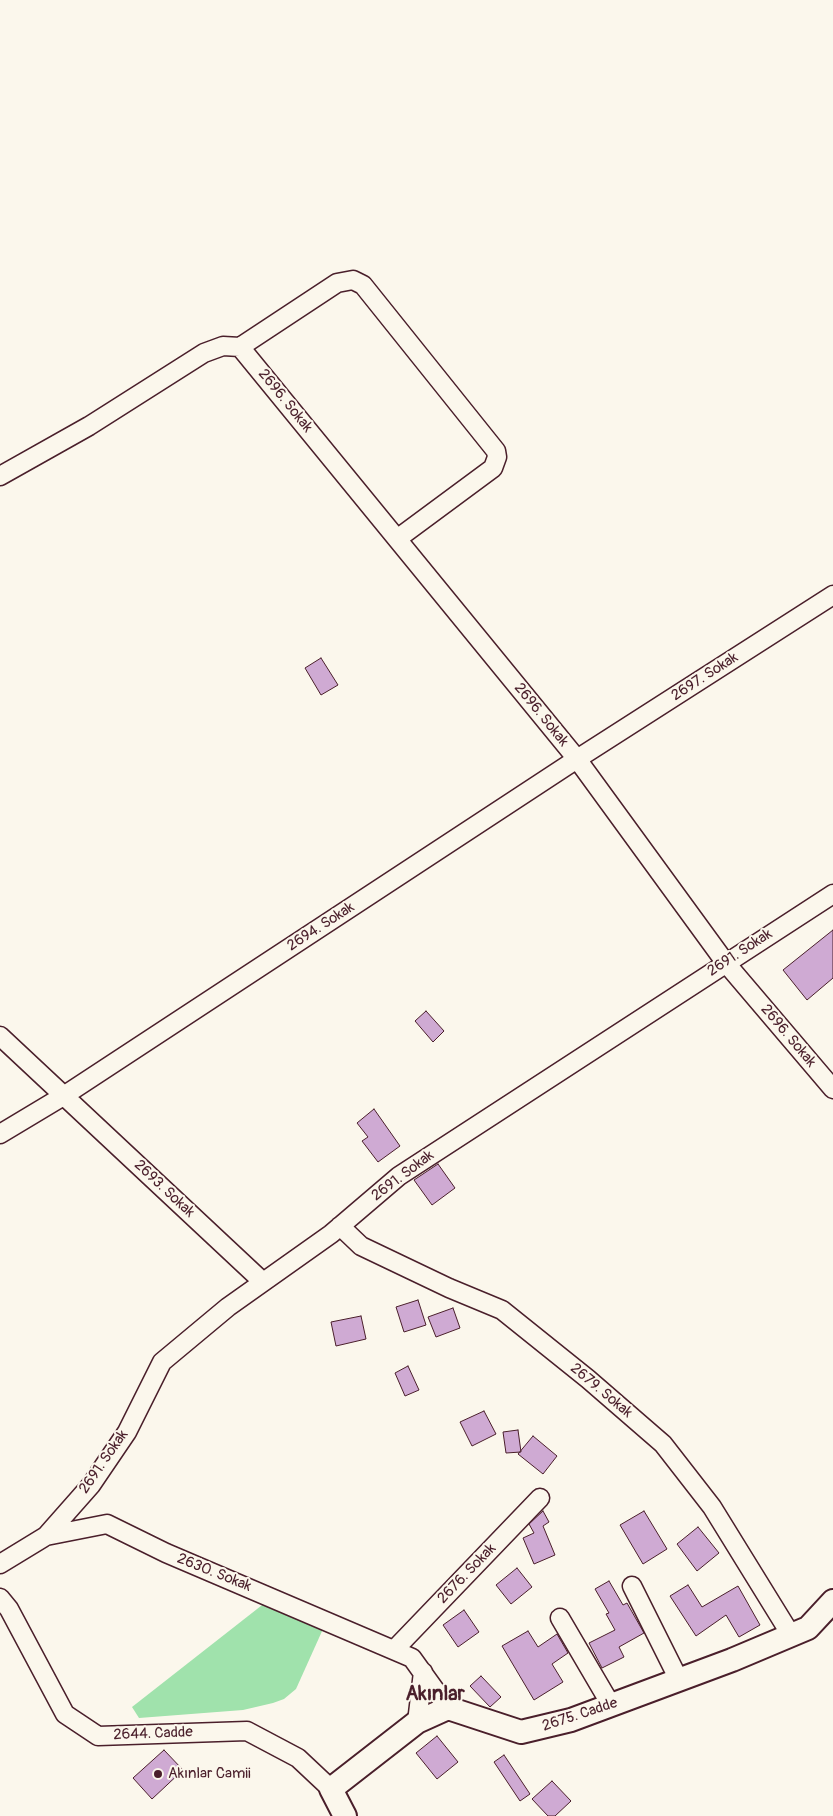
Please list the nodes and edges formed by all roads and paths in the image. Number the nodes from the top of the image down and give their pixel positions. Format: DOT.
graph roads {
  1 [pos="240,347"];
  2 [pos="0,476"];
  3 [pos="397,539"];
  4 [pos="833,595"];
  5 [pos="577,759"];
  6 [pos="833,894"];
  7 [pos="725,962"];
  8 [pos="0,1036"];
  9 [pos="833,1090"];
  10 [pos="65,1095"];
  11 [pos="0,1134"];
  12 [pos="340,1226"];
  13 [pos="263,1282"];
  14 [pos="540,1498"];
  15 [pos="46,1536"];
  16 [pos="0,1564"];
  17 [pos="632,1586"];
  18 [pos="0,1598"];
  19 [pos="833,1601"];
  20 [pos="560,1618"];
  21 [pos="791,1635"];
  22 [pos="394,1650"];
  23 [pos="423,1672"];
  24 [pos="679,1680"];
  25 [pos="611,1705"];
  26 [pos="448,1708"];
  27 [pos="417,1722"];
  28 [pos="330,1788"];
  29 [pos="345,1816"];
  1 -- 2 [label="street"];
  1 -- 3 [label="street, 2696. Sokak"];
  1 -- 3 [label="street"];
  3 -- 5 [label="street, 2696. Sokak"];
  4 -- 5 [label="street, 2697. Sokak"];
  5 -- 7 [label="street, 2696. Sokak"];
  5 -- 10 [label="street, 2694. Sokak"];
  6 -- 7 [label="street, 2691. Sokak"];
  7 -- 9 [label="street, 2696. Sokak"];
  7 -- 12 [label="street, 2691. Sokak"];
  8 -- 10 [label="street, 2693. Sokak"];
  10 -- 11 [label="street, 2694. Sokak"];
  10 -- 13 [label="street, 2693. Sokak"];
  12 -- 13 [label="street, 2691. Sokak"];
  12 -- 21 [label="street, 2679. Sokak"];
  13 -- 15 [label="street, 2691. Sokak"];
  14 -- 22 [label="street, 2676. Sokak"];
  15 -- 16 [label="street, 2630. Sokak"];
  15 -- 22 [label="street, 2630. Sokak"];
  17 -- 24 [label="street"];
  18 -- 28 [label="street, 2644. Cadde"];
  19 -- 21 [label="street, 2675. Cadde"];
  20 -- 25 [label="street"];
  21 -- 24 [label="street, 2675. Cadde"];
  22 -- 23 [label="street, 2630. Sokak"];
  23 -- 26 [label="street, 2630. Sokak"];
  23 -- 27 [label="street"];
  24 -- 25 [label="street, 2675. Cadde"];
  25 -- 26 [label="street, 2675. Cadde"];
  26 -- 27 [label="street"];
  27 -- 28 [label="street"];
  28 -- 29 [label="street, 2644. Cadde"];
}
